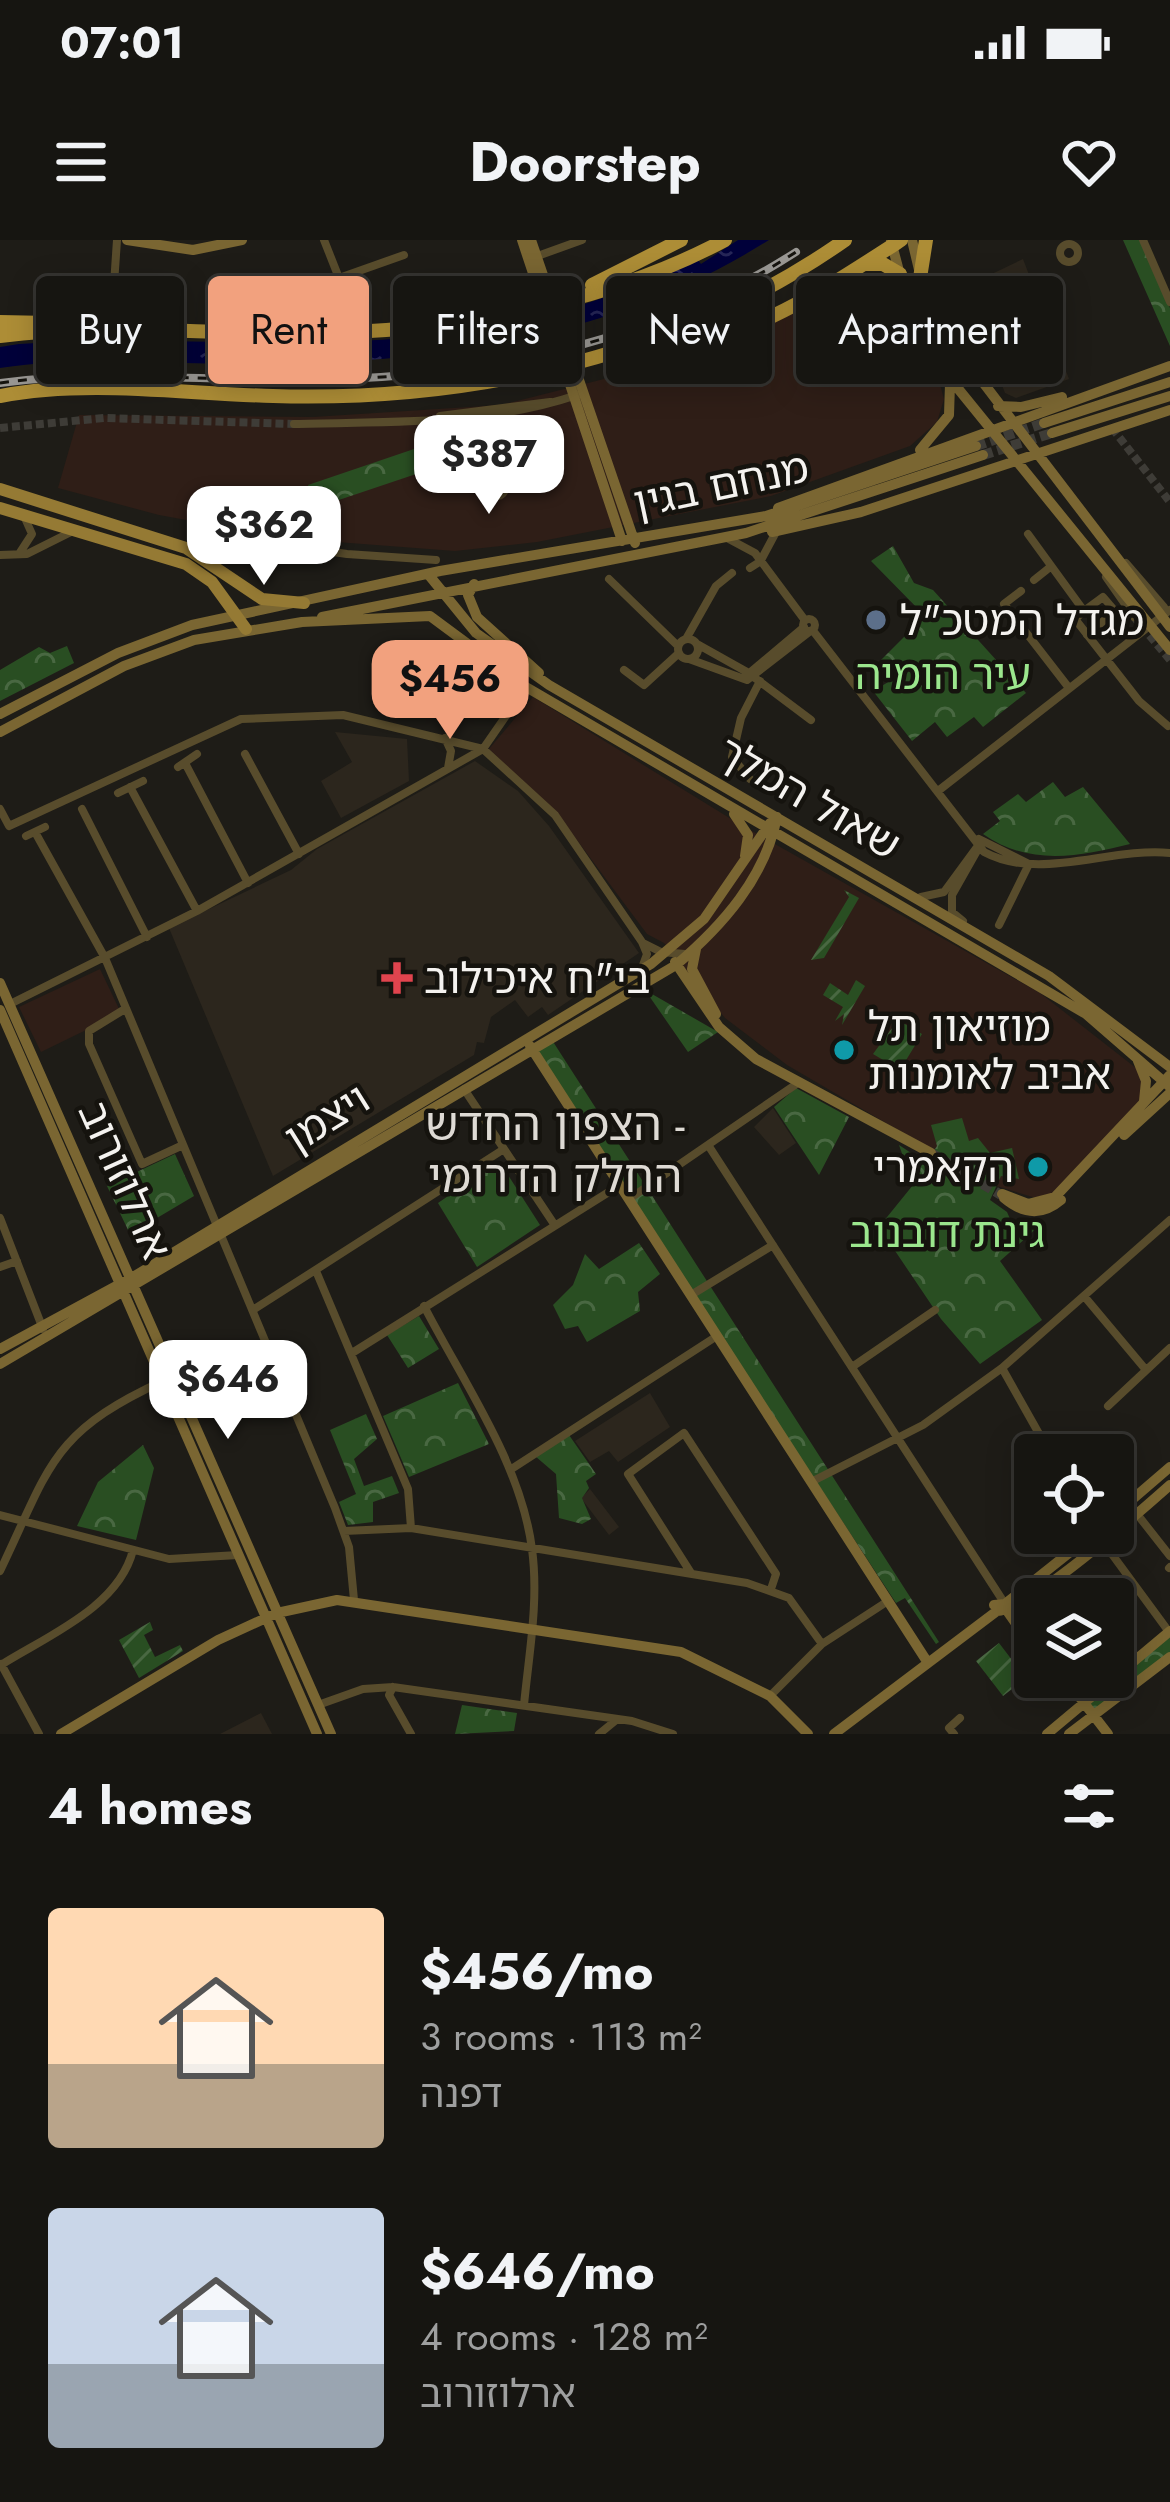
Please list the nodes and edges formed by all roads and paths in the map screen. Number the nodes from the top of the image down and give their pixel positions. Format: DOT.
graph roads {
  1 [pos="117,240"];
  2 [pos="127,240"];
  3 [pos="242,240"];
  4 [pos="324,240"];
  5 [pos="526,240"];
  6 [pos="582,240"];
  7 [pos="681,240"];
  8 [pos="725,240"];
  9 [pos="845,240"];
  10 [pos="913,240"];
  11 [pos="926,240"];
  12 [pos="1143,240"];
  13 [pos="894,242"];
  14 [pos="404,255"];
  15 [pos="532,258"];
  16 [pos="860,265"];
  17 [pos="900,274"];
  18 [pos="115,276"];
  19 [pos="920,276"];
  20 [pos="920,276"];
  21 [pos="582,290"];
  22 [pos="582,294"];
  23 [pos="1170,302"];
  24 [pos="0,322"];
  25 [pos="36,324"];
  26 [pos="393,327"];
  27 [pos="184,331"];
  28 [pos="36,334"];
  29 [pos="0,336"];
  30 [pos="592,358"];
  31 [pos="1170,366"];
  32 [pos="1147,374"];
  33 [pos="1170,382"];
  34 [pos="947,384"];
  35 [pos="954,384"];
  36 [pos="983,384"];
  37 [pos="576,390"];
  38 [pos="1170,396"];
  39 [pos="0,400"];
  40 [pos="998,405"];
  41 [pos="1170,410"];
  42 [pos="476,417"];
  43 [pos="293,422"];
  44 [pos="1010,422"];
  45 [pos="987,429"];
  46 [pos="1034,452"];
  47 [pos="907,459"];
  48 [pos="1014,460"];
  49 [pos="490,473"];
  50 [pos="0,489"];
  51 [pos="0,508"];
  52 [pos="24,516"];
  53 [pos="766,516"];
  54 [pos="73,532"];
  55 [pos="776,532"];
  56 [pos="746,533"];
  57 [pos="215,535"];
  58 [pos="1028,535"];
  59 [pos="726,538"];
  60 [pos="628,540"];
  61 [pos="1087,545"];
  62 [pos="18,554"];
  63 [pos="0,555"];
  64 [pos="630,555"];
  65 [pos="436,560"];
  66 [pos="761,561"];
  67 [pos="750,568"];
  68 [pos="1049,568"];
  69 [pos="733,573"];
  70 [pos="428,574"];
  71 [pos="610,579"];
  72 [pos="1034,580"];
  73 [pos="474,584"];
  74 [pos="437,591"];
  75 [pos="1021,591"];
  76 [pos="304,603"];
  77 [pos="1084,611"];
  78 [pos="1134,617"];
  79 [pos="1163,617"];
  80 [pos="232,618"];
  81 [pos="302,622"];
  82 [pos="808,627"];
  83 [pos="246,629"];
  84 [pos="1088,635"];
  85 [pos="697,644"];
  86 [pos="681,646"];
  87 [pos="1170,650"];
  88 [pos="689,659"];
  89 [pos="1106,659"];
  90 [pos="623,670"];
  91 [pos="752,677"];
  92 [pos="549,685"];
  93 [pos="526,687"];
  94 [pos="1069,688"];
  95 [pos="0,714"];
  96 [pos="811,720"];
  97 [pos="1169,727"];
  98 [pos="0,732"];
  99 [pos="445,737"];
  100 [pos="483,749"];
  101 [pos="197,754"];
  102 [pos="245,754"];
  103 [pos="448,768"];
  104 [pos="750,779"];
  105 [pos="143,781"];
  106 [pos="130,787"];
  107 [pos="938,791"];
  108 [pos="118,794"];
  109 [pos="713,796"];
  110 [pos="0,809"];
  111 [pos="82,809"];
  112 [pos="777,818"];
  113 [pos="770,830"];
  114 [pos="968,830"];
  115 [pos="36,832"];
  116 [pos="980,850"];
  117 [pos="1170,853"];
  118 [pos="298,854"];
  119 [pos="1028,863"];
  120 [pos="743,865"];
  121 [pos="248,883"];
  122 [pos="905,893"];
  123 [pos="197,911"];
  124 [pos="999,925"];
  125 [pos="147,937"];
  126 [pos="988,939"];
  127 [pos="642,942"];
  128 [pos="694,949"];
  129 [pos="105,958"];
  130 [pos="672,958"];
  131 [pos="638,971"];
  132 [pos="0,983"];
  133 [pos="5,1007"];
  134 [pos="126,1008"];
  135 [pos="721,1022"];
  136 [pos="14,1039"];
  137 [pos="1120,1041"];
  138 [pos="528,1043"];
  139 [pos="0,1046"];
  140 [pos="788,1081"];
  141 [pos="1169,1081"];
  142 [pos="464,1089"];
  143 [pos="1143,1104"];
  144 [pos="184,1145"];
  145 [pos="710,1148"];
  146 [pos="504,1149"];
  147 [pos="931,1153"];
  148 [pos="620,1185"];
  149 [pos="1001,1195"];
  150 [pos="629,1199"];
  151 [pos="1045,1206"];
  152 [pos="0,1218"];
  153 [pos="1170,1220"];
  154 [pos="554,1224"];
  155 [pos="217,1233"];
  156 [pos="773,1245"];
  157 [pos="16,1261"];
  158 [pos="0,1267"];
  159 [pos="316,1271"];
  160 [pos="130,1285"];
  161 [pos="691,1295"];
  162 [pos="1084,1296"];
  163 [pos="424,1306"];
  164 [pos="252,1310"];
  165 [pos="934,1310"];
  166 [pos="44,1332"];
  167 [pos="717,1336"];
  168 [pos="1170,1348"];
  169 [pos="0,1349"];
  170 [pos="352,1353"];
  171 [pos="0,1364"];
  172 [pos="852,1367"];
  173 [pos="1002,1368"];
  174 [pos="1146,1370"];
  175 [pos="164,1381"];
  176 [pos="1108,1406"];
  177 [pos="1039,1434"];
  178 [pos="898,1438"];
  179 [pos="1170,1467"];
  180 [pos="510,1470"];
  181 [pos="811,1482"];
  182 [pos="1170,1485"];
  183 [pos="1134,1498"];
  184 [pos="1137,1514"];
  185 [pos="0,1515"];
  186 [pos="1134,1516"];
  187 [pos="22,1521"];
  188 [pos="411,1528"];
  189 [pos="344,1531"];
  190 [pos="230,1533"];
  191 [pos="532,1549"];
  192 [pos="134,1550"];
  193 [pos="214,1552"];
  194 [pos="1077,1554"];
  195 [pos="1111,1554"];
  196 [pos="239,1555"];
  197 [pos="1170,1556"];
  198 [pos="0,1571"];
  199 [pos="691,1573"];
  200 [pos="771,1589"];
  201 [pos="354,1600"];
  202 [pos="888,1601"];
  203 [pos="1007,1609"];
  204 [pos="271,1616"];
  205 [pos="1014,1617"];
  206 [pos="1014,1620"];
  207 [pos="532,1629"];
  208 [pos="1169,1632"];
  209 [pos="822,1644"];
  210 [pos="1170,1657"];
  211 [pos="927,1661"];
  212 [pos="1,1664"];
  213 [pos="393,1687"];
  214 [pos="770,1696"];
  215 [pos="1075,1698"];
  216 [pos="318,1705"];
  217 [pos="524,1705"];
  218 [pos="1086,1712"];
  219 [pos="960,1718"];
  220 [pos="616,1720"];
  221 [pos="948,1732"];
  222 [pos="39,1734"];
  223 [pos="61,1734"];
  224 [pos="317,1734"];
  225 [pos="331,1734"];
  226 [pos="411,1734"];
  227 [pos="599,1734"];
  228 [pos="673,1734"];
  229 [pos="808,1734"];
  230 [pos="829,1734"];
  231 [pos="1047,1734"];
  232 [pos="1069,1734"];
  233 [pos="1104,1734"];
  1 -- 18 [label="street"];
  2 -- 3 [label="street"];
  4 -- 14 [label="street"];
  5 -- 15 [label="street"];
  6 -- 15 [label="street"];
  7 -- 21 [label="highway"];
  8 -- 22 [label="highway"];
  9 -- 30 [label="highway"];
  10 -- 19 [label="street"];
  11 -- 20 [label="highway"];
  12 -- 23 [label="street"];
  13 -- 16 [label="highway"];
  13 -- 17 [label="street"];
  15 -- 37 [label="street"];
  16 -- 17 [label="highway"];
  16 -- 30 [label="highway"];
  24 -- 25 [label="highway"];
  26 -- 27 [label="highway"];
  28 -- 29 [label="highway"];
  30 -- 39 [label="highway"];
  31 -- 32 [label="street"];
  32 -- 40 [label="street"];
  32 -- 44 [label="street"];
  33 -- 38 [label="street"];
  34 -- 47 [label="street"];
  35 -- 45 [label="street"];
  36 -- 40 [label="street"];
  37 -- 42 [label="street"];
  37 -- 60 [label="street"];
  40 -- 44 [label="street"];
  41 -- 46 [label="street"];
  42 -- 42 [label="street"];
  42 -- 43 [label="street"];
  42 -- 49 [label="street"];
  44 -- 45 [label="street"];
  44 -- 46 [label="street"];
  45 -- 47 [label="street"];
  45 -- 48 [label="street"];
  46 -- 48 [label="street"];
  46 -- 79 [label="street"];
  47 -- 53 [label="street"];
  48 -- 55 [label="street"];
  48 -- 61 [label="street"];
  50 -- 76 [label="main road, מנחם בגין"];
  51 -- 52 [label="main road"];
  52 -- 54 [label="main road"];
  52 -- 62 [label="street"];
  53 -- 56 [label="street, מנחם בגין"];
  53 -- 60 [label="street, מנחם בגין"];
  54 -- 62 [label="street"];
  54 -- 80 [label="main road"];
  55 -- 56 [label="street"];
  55 -- 66 [label="street"];
  56 -- 59 [label="street, מנחם בגין"];
  57 -- 65 [label="street"];
  58 -- 68 [label="street"];
  59 -- 64 [label="street, מנחם בגין"];
  59 -- 66 [label="street"];
  60 -- 64 [label="street"];
  60 -- 70 [label="street, מנחם בגין"];
  61 -- 78 [label="street"];
  61 -- 79 [label="street"];
  62 -- 63 [label="street"];
  64 -- 73 [label="street, מנחם בגין"];
  66 -- 67 [label="street"];
  66 -- 82 [label="street"];
  68 -- 72 [label="street"];
  68 -- 77 [label="street"];
  69 -- 86 [label="street"];
  70 -- 74 [label="street, שאול המלך"];
  70 -- 76 [label="street, מנחם בגין"];
  71 -- 86 [label="street"];
  73 -- 74 [label="street, מנחם בגין"];
  73 -- 92 [label="street"];
  74 -- 81 [label="street, מנחם בגין"];
  74 -- 92 [label="street, שאול המלך"];
  75 -- 94 [label="street"];
  76 -- 80 [label="street"];
  77 -- 84 [label="street"];
  77 -- 84 [label="street"];
  79 -- 87 [label="street"];
  79 -- 89 [label="street"];
  80 -- 83 [label="main road"];
  80 -- 95 [label="street"];
  81 -- 83 [label="street"];
  81 -- 93 [label="street, שאול המלך"];
  82 -- 91 [label="street"];
  82 -- 107 [label="street"];
  83 -- 98 [label="street"];
  84 -- 89 [label="street"];
  85 -- 86 [label="street"];
  85 -- 88 [label="street"];
  85 -- 91 [label="street"];
  86 -- 88 [label="street"];
  86 -- 90 [label="street"];
  88 -- 91 [label="street"];
  89 -- 94 [label="street"];
  89 -- 97 [label="street"];
  91 -- 96 [label="street"];
  91 -- 104 [label="street"];
  92 -- 112 [label="street, שאול המלך"];
  93 -- 100 [label="street"];
  93 -- 109 [label="street, שאול המלך"];
  94 -- 107 [label="street"];
  99 -- 100 [label="street"];
  99 -- 103 [label="street"];
  99 -- 110 [label="street"];
  100 -- 103 [label="street"];
  100 -- 127 [label="street"];
  101 -- 121 [label="street"];
  102 -- 118 [label="street"];
  103 -- 118 [label="street"];
  105 -- 106 [label="street"];
  106 -- 108 [label="street"];
  106 -- 123 [label="street"];
  107 -- 114 [label="street"];
  109 -- 113 [label="street, שאול המלך"];
  109 -- 120 [label="street"];
  111 -- 125 [label="street"];
  112 -- 113 [label="street, ויצמן"];
  112 -- 122 [label="street, שאול המלך"];
  113 -- 120 [label="street, ויצמן"];
  113 -- 128 [label="street, ויצמן"];
  113 -- 137 [label="street, שאול המלך"];
  114 -- 116 [label="street"];
  114 -- 116 [label="street"];
  115 -- 129 [label="street"];
  116 -- 119 [label="street"];
  116 -- 122 [label="street"];
  116 -- 126 [label="street"];
  117 -- 119 [label="street"];
  118 -- 121 [label="street"];
  119 -- 124 [label="street"];
  120 -- 130 [label="street, ויצמן"];
  121 -- 123 [label="street"];
  122 -- 126 [label="street, שאול המלך"];
  123 -- 125 [label="street"];
  125 -- 129 [label="street"];
  126 -- 141 [label="street, שאול המלך"];
  127 -- 130 [label="street"];
  127 -- 131 [label="street"];
  128 -- 130 [label="street, ויצמן"];
  128 -- 135 [label="street"];
  129 -- 133 [label="street"];
  129 -- 134 [label="street"];
  130 -- 131 [label="street, ויצמן"];
  130 -- 135 [label="street"];
  130 -- 138 [label="street, ויצמן"];
  130 -- 140 [label="street"];
  131 -- 138 [label="street, ויצמן"];
  132 -- 133 [label="street, ארלוזורוב"];
  133 -- 136 [label="street, ארלוזורוב"];
  133 -- 160 [label="street, ארלוזורוב"];
  134 -- 144 [label="street"];
  134 -- 144 [label="street"];
  135 -- 140 [label="street"];
  136 -- 139 [label="street"];
  136 -- 160 [label="street, ארלוזורוב"];
  137 -- 141 [label="street, שאול המלך"];
  137 -- 143 [label="street"];
  138 -- 142 [label="street, ויצמן"];
  138 -- 148 [label="street"];
  138 -- 155 [label="street, ויצמן"];
  140 -- 145 [label="street"];
  140 -- 147 [label="street"];
  141 -- 143 [label="street"];
  141 -- 151 [label="street"];
  142 -- 146 [label="street"];
  142 -- 155 [label="street, ויצמן"];
  143 -- 151 [label="street"];
  144 -- 155 [label="street"];
  145 -- 150 [label="street"];
  145 -- 156 [label="street"];
  146 -- 154 [label="street"];
  146 -- 159 [label="street"];
  148 -- 150 [label="street"];
  148 -- 154 [label="street"];
  149 -- 151 [label="street"];
  150 -- 161 [label="street"];
  152 -- 157 [label="street"];
  153 -- 162 [label="street"];
  154 -- 163 [label="street"];
  155 -- 160 [label="street, ויצמן"];
  155 -- 164 [label="street"];
  156 -- 161 [label="street"];
  156 -- 172 [label="street"];
  157 -- 158 [label="street"];
  157 -- 166 [label="street"];
  159 -- 164 [label="street"];
  159 -- 170 [label="street"];
  160 -- 166 [label="street, ויצמן"];
  160 -- 175 [label="street, ארלוזורוב"];
  160 -- 204 [label="street, ארלוזורוב"];
  161 -- 167 [label="street"];
  162 -- 173 [label="street"];
  162 -- 174 [label="street"];
  163 -- 170 [label="street"];
  163 -- 180 [label="street"];
  164 -- 189 [label="street"];
  165 -- 172 [label="street"];
  166 -- 169 [label="street, ויצמן"];
  166 -- 171 [label="street, ויצמן"];
  167 -- 180 [label="street"];
  167 -- 181 [label="street"];
  168 -- 174 [label="street"];
  170 -- 188 [label="street"];
  172 -- 178 [label="street"];
  173 -- 177 [label="street"];
  173 -- 178 [label="street"];
  174 -- 176 [label="street"];
  175 -- 187 [label="street"];
  175 -- 190 [label="street, ארלוזורוב"];
  178 -- 181 [label="street"];
  178 -- 203 [label="street"];
  179 -- 183 [label="street"];
  180 -- 191 [label="street"];
  181 -- 202 [label="street"];
  182 -- 184 [label="street"];
  184 -- 186 [label="street"];
  184 -- 197 [label="street"];
  185 -- 187 [label="street"];
  187 -- 192 [label="street"];
  187 -- 198 [label="street"];
  188 -- 189 [label="street"];
  188 -- 191 [label="street"];
  189 -- 201 [label="street"];
  190 -- 193 [label="street"];
  190 -- 196 [label="street, ארלוזורוב"];
  191 -- 199 [label="street"];
  191 -- 207 [label="street"];
  192 -- 193 [label="street"];
  192 -- 212 [label="street"];
  193 -- 196 [label="street"];
  194 -- 203 [label="street"];
  195 -- 208 [label="street"];
  196 -- 204 [label="street, ארלוזורוב"];
  199 -- 200 [label="street"];
  199 -- 200 [label="street"];
  200 -- 209 [label="street"];
  201 -- 204 [label="street"];
  201 -- 207 [label="street"];
  202 -- 209 [label="street"];
  202 -- 211 [label="street"];
  203 -- 205 [label="street"];
  203 -- 206 [label="street"];
  203 -- 211 [label="street"];
  204 -- 216 [label="street, ארלוזורוב"];
  204 -- 223 [label="street"];
  204 -- 224 [label="street, ארלוזורוב"];
  207 -- 214 [label="street"];
  207 -- 217 [label="street"];
  208 -- 218 [label="street"];
  209 -- 214 [label="street"];
  210 -- 218 [label="street"];
  211 -- 230 [label="street"];
  212 -- 222 [label="street"];
  213 -- 216 [label="street"];
  213 -- 217 [label="street"];
  213 -- 226 [label="street"];
  214 -- 229 [label="street"];
  215 -- 218 [label="street"];
  216 -- 225 [label="street, ארלוזורוב"];
  217 -- 220 [label="street"];
  218 -- 231 [label="street"];
  218 -- 232 [label="street"];
  218 -- 233 [label="street"];
  219 -- 221 [label="street"];
  220 -- 227 [label="street"];
  220 -- 228 [label="street"];
}
